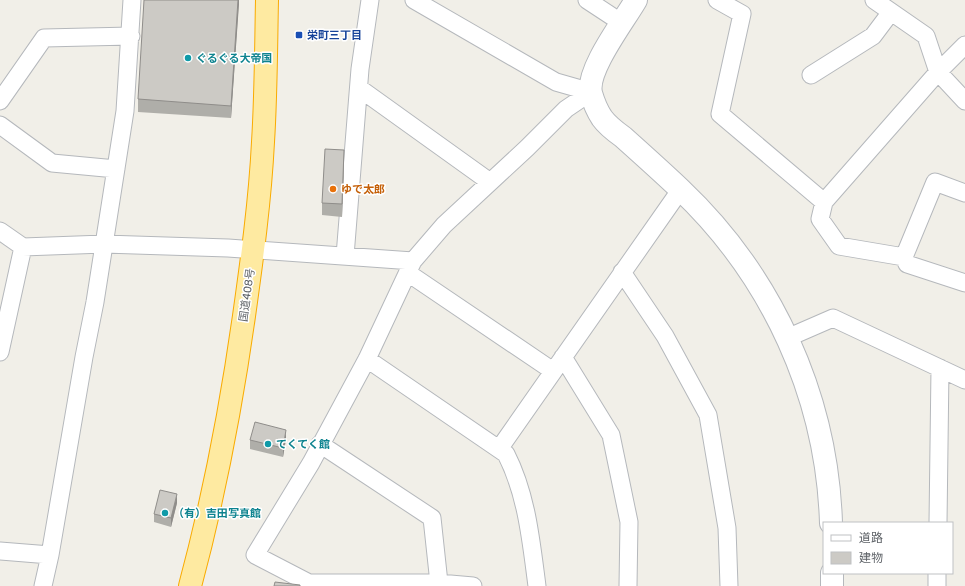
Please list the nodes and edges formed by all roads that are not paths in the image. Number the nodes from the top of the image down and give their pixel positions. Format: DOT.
graph roads {
  1 [pos="132,0"];
  2 [pos="267,0"];
  3 [pos="370,0"];
  4 [pos="414,0"];
  5 [pos="587,0"];
  6 [pos="636,0"];
  7 [pos="717,0"];
  8 [pos="874,0"];
  9 [pos="890,12"];
  10 [pos="622,24"];
  11 [pos="131,36"];
  12 [pos="965,45"];
  13 [pos="938,72"];
  14 [pos="811,75"];
  15 [pos="359,88"];
  16 [pos="591,92"];
  17 [pos="0,101"];
  18 [pos="965,101"];
  19 [pos="0,125"];
  20 [pos="116,169"];
  21 [pos="490,182"];
  22 [pos="681,189"];
  23 [pos="965,193"];
  24 [pos="824,202"];
  25 [pos="0,231"];
  26 [pos="104,244"];
  27 [pos="23,247"];
  28 [pos="253,250"];
  29 [pos="344,256"];
  30 [pos="904,257"];
  31 [pos="410,267"];
  32 [pos="622,272"];
  33 [pos="965,283"];
  34 [pos="787,338"];
  35 [pos="0,352"];
  36 [pos="367,358"];
  37 [pos="558,364"];
  38 [pos="940,368"];
  39 [pos="965,380"];
  40 [pos="320,444"];
  41 [pos="499,449"];
  42 [pos="830,522"];
  43 [pos="938,522"];
  44 [pos="0,551"];
  45 [pos="50,555"];
  46 [pos="832,574"];
  47 [pos="937,574"];
  48 [pos="439,583"];
  49 [pos="43,586"];
  50 [pos="190,586"];
  51 [pos="473,586"];
  52 [pos="537,586"];
  53 [pos="628,586"];
  54 [pos="729,586"];
  55 [pos="832,586"];
  56 [pos="937,586"];
  1 -- 11 [label="street"];
  2 -- 28 [label="highway, 国道408号"];
  3 -- 15 [label="street"];
  4 -- 16 [label="street"];
  5 -- 10 [label="street"];
  6 -- 10 [label="street"];
  7 -- 24 [label="street"];
  8 -- 9 [label="street"];
  9 -- 13 [label="street"];
  9 -- 14 [label="street"];
  10 -- 16 [label="street"];
  11 -- 17 [label="street"];
  11 -- 20 [label="street"];
  12 -- 13 [label="street"];
  13 -- 18 [label="street"];
  13 -- 24 [label="street"];
  15 -- 21 [label="street"];
  15 -- 29 [label="street"];
  16 -- 21 [label="street"];
  16 -- 22 [label="street"];
  19 -- 20 [label="street"];
  20 -- 26 [label="street"];
  21 -- 31 [label="street"];
  22 -- 32 [label="street"];
  22 -- 34 [label="street"];
  23 -- 30 [label="street"];
  24 -- 30 [label="street"];
  25 -- 27 [label="street"];
  26 -- 27 [label="street"];
  26 -- 28 [label="street"];
  26 -- 45 [label="street"];
  27 -- 35 [label="street"];
  28 -- 29 [label="street"];
  28 -- 50 [label="highway, 国道408号"];
  29 -- 31 [label="street"];
  30 -- 33 [label="street"];
  31 -- 36 [label="street"];
  31 -- 37 [label="street"];
  32 -- 37 [label="street"];
  32 -- 54 [label="street"];
  34 -- 38 [label="street"];
  34 -- 42 [label="street"];
  36 -- 40 [label="street"];
  36 -- 41 [label="street"];
  37 -- 41 [label="street"];
  37 -- 53 [label="street"];
  38 -- 39 [label="street"];
  38 -- 43 [label="street"];
  40 -- 48 [label="street"];
  40 -- 48 [label="street"];
  41 -- 52 [label="street"];
  44 -- 45 [label="street"];
  45 -- 49 [label="street"];
  46 -- 55 [label="street"];
  47 -- 56 [label="street"];
  48 -- 51 [label="street"];
}
